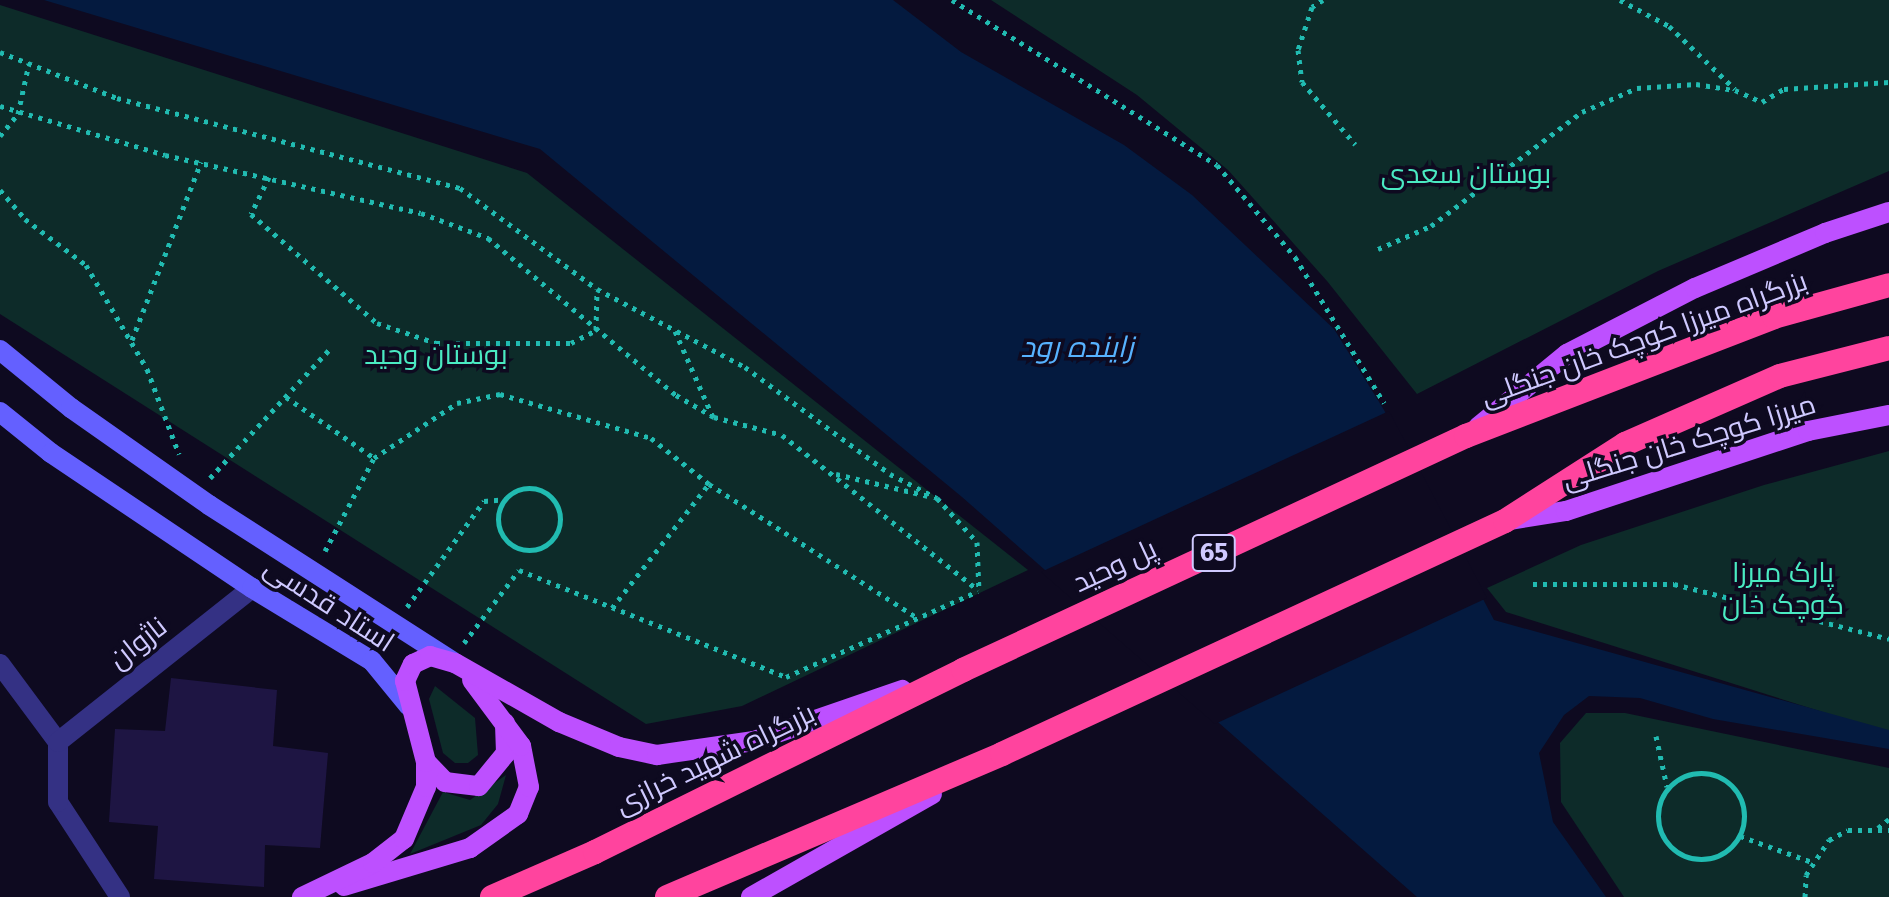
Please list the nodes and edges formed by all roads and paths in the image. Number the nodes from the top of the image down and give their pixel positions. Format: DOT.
graph roads {
  1 [pos="952,0"];
  2 [pos="1323,0"];
  3 [pos="1620,0"];
  4 [pos="0,52"];
  5 [pos="29,63"];
  6 [pos="1889,82"];
  7 [pos="1735,90"];
  8 [pos="0,106"];
  9 [pos="18,114"];
  10 [pos="0,136"];
  11 [pos="1355,144"];
  12 [pos="201,162"];
  13 [pos="269,177"];
  14 [pos="0,190"];
  15 [pos="1889,212"];
  16 [pos="1378,249"];
  17 [pos="1889,285"];
  18 [pos="597,289"];
  19 [pos="596,330"];
  20 [pos="675,330"];
  21 [pos="132,340"];
  22 [pos="1889,348"];
  23 [pos="0,350"];
  24 [pos="329,350"];
  25 [pos="286,397"];
  26 [pos="1384,403"];
  27 [pos="0,412"];
  28 [pos="1889,415"];
  29 [pos="714,417"];
  30 [pos="1466,436"];
  31 [pos="374,458"];
  32 [pos="835,474"];
  33 [pos="709,484"];
  34 [pos="195,495"];
  35 [pos="937,498"];
  36 [pos="505,499"];
  37 [pos="1505,521"];
  38 [pos="315,570"];
  39 [pos="1533,584"];
  40 [pos="252,588"];
  41 [pos="979,591"];
  42 [pos="612,608"];
  43 [pos="918,618"];
  44 [pos="397,621"];
  45 [pos="1889,639"];
  46 [pos="453,661"];
  47 [pos="0,664"];
  48 [pos="963,670"];
  49 [pos="409,706"];
  50 [pos="505,718"];
  51 [pos="1656,736"];
  52 [pos="58,742"];
  53 [pos="1002,754"];
  54 [pos="426,762"];
  55 [pos="1667,788"];
  56 [pos="1889,819"];
  57 [pos="1878,828"];
  58 [pos="1889,830"];
  59 [pos="1740,836"];
  60 [pos="1812,862"];
  61 [pos="120,897"];
  62 [pos="303,897"];
  63 [pos="492,897"];
  64 [pos="667,897"];
  65 [pos="751,897"];
  66 [pos="1805,897"];
  1 -- 26 [label="path"];
  2 -- 11 [label="path"];
  3 -- 7 [label="path"];
  4 -- 5 [label="path"];
  5 -- 9 [label="path"];
  5 -- 18 [label="path"];
  6 -- 7 [label="path"];
  7 -- 16 [label="path"];
  8 -- 9 [label="path"];
  9 -- 10 [label="path"];
  9 -- 12 [label="path"];
  12 -- 13 [label="path"];
  12 -- 21 [label="path"];
  13 -- 19 [label="path"];
  13 -- 19 [label="path"];
  14 -- 21 [label="path"];
  15 -- 30 [label="main road"];
  17 -- 30 [label="highway, بزرگراه میرزا کوچک خان جنگلی / 65"];
  18 -- 19 [label="path"];
  18 -- 20 [label="path"];
  19 -- 29 [label="path"];
  20 -- 29 [label="path"];
  20 -- 35 [label="path"];
  21 -- 34 [label="path"];
  22 -- 37 [label="highway"];
  23 -- 34 [label="main road, استاد قدسی"];
  24 -- 25 [label="path"];
  25 -- 31 [label="path"];
  25 -- 34 [label="path"];
  27 -- 40 [label="main road, استاد قدسی"];
  28 -- 37 [label="main road, میرزا کوچک خان جنگلی"];
  29 -- 32 [label="path"];
  30 -- 48 [label="highway, پل وحید / 65"];
  31 -- 33 [label="path"];
  31 -- 38 [label="path"];
  32 -- 35 [label="path"];
  32 -- 41 [label="path"];
  33 -- 42 [label="path"];
  33 -- 43 [label="path"];
  34 -- 38 [label="main road, استاد قدسی"];
  35 -- 41 [label="path"];
  36 -- 36 [label="path"];
  36 -- 44 [label="path"];
  37 -- 53 [label="highway"];
  38 -- 44 [label="main road, استاد قدسی"];
  39 -- 45 [label="path"];
  40 -- 49 [label="main road, استاد قدسی"];
  40 -- 52 [label="street, ناژوان"];
  41 -- 43 [label="path"];
  42 -- 43 [label="path"];
  42 -- 46 [label="path"];
  44 -- 46 [label="main road, استاد قدسی"];
  46 -- 48 [label="main road"];
  46 -- 49 [label="main road"];
  46 -- 50 [label="main road"];
  47 -- 52 [label="street"];
  48 -- 63 [label="highway, بزرگراه شهید خرازی / 65"];
  49 -- 54 [label="main road, استاد قدسی"];
  50 -- 54 [label="main road"];
  50 -- 62 [label="main road"];
  51 -- 55 [label="path"];
  52 -- 61 [label="street"];
  53 -- 64 [label="highway"];
  53 -- 65 [label="main road"];
  54 -- 62 [label="main road, استاد قدسی"];
  55 -- 59 [label="path"];
  55 -- 59 [label="path"];
  56 -- 57 [label="path"];
  57 -- 58 [label="path"];
  57 -- 60 [label="path"];
  59 -- 60 [label="path"];
  60 -- 66 [label="path"];
}
